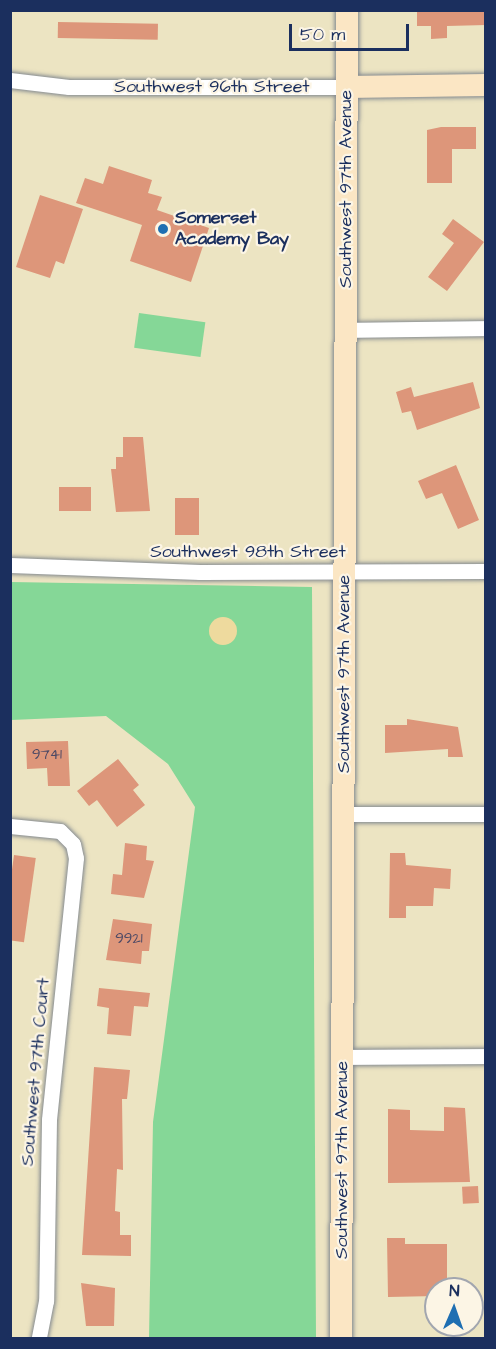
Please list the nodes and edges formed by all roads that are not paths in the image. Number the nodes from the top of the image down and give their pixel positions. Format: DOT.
graph roads {
  1 [pos="347,10"];
  2 [pos="10,81"];
  3 [pos="486,85"];
  4 [pos="347,87"];
  5 [pos="486,328"];
  6 [pos="345,330"];
  7 [pos="10,565"];
  8 [pos="345,571"];
  9 [pos="486,571"];
  10 [pos="343,814"];
  11 [pos="486,814"];
  12 [pos="10,826"];
  13 [pos="486,1056"];
  14 [pos="342,1057"];
  15 [pos="39,1338"];
  16 [pos="341,1338"];
  1 -- 4 [label="street, Southwest 97th Avenue"];
  2 -- 4 [label="street, Southwest 96th Street"];
  3 -- 4 [label="street, Southwest 96th Street"];
  4 -- 6 [label="street, Southwest 97th Avenue"];
  5 -- 6 [label="street"];
  6 -- 8 [label="street, Southwest 97th Avenue"];
  7 -- 8 [label="street, Southwest 98th Street"];
  8 -- 9 [label="street, Southwest 98th Street"];
  8 -- 10 [label="street, Southwest 97th Avenue"];
  10 -- 11 [label="street"];
  10 -- 14 [label="street, Southwest 97th Avenue"];
  12 -- 15 [label="street, Southwest 97th Court"];
  13 -- 14 [label="street"];
  14 -- 16 [label="street, Southwest 97th Avenue"];
}
